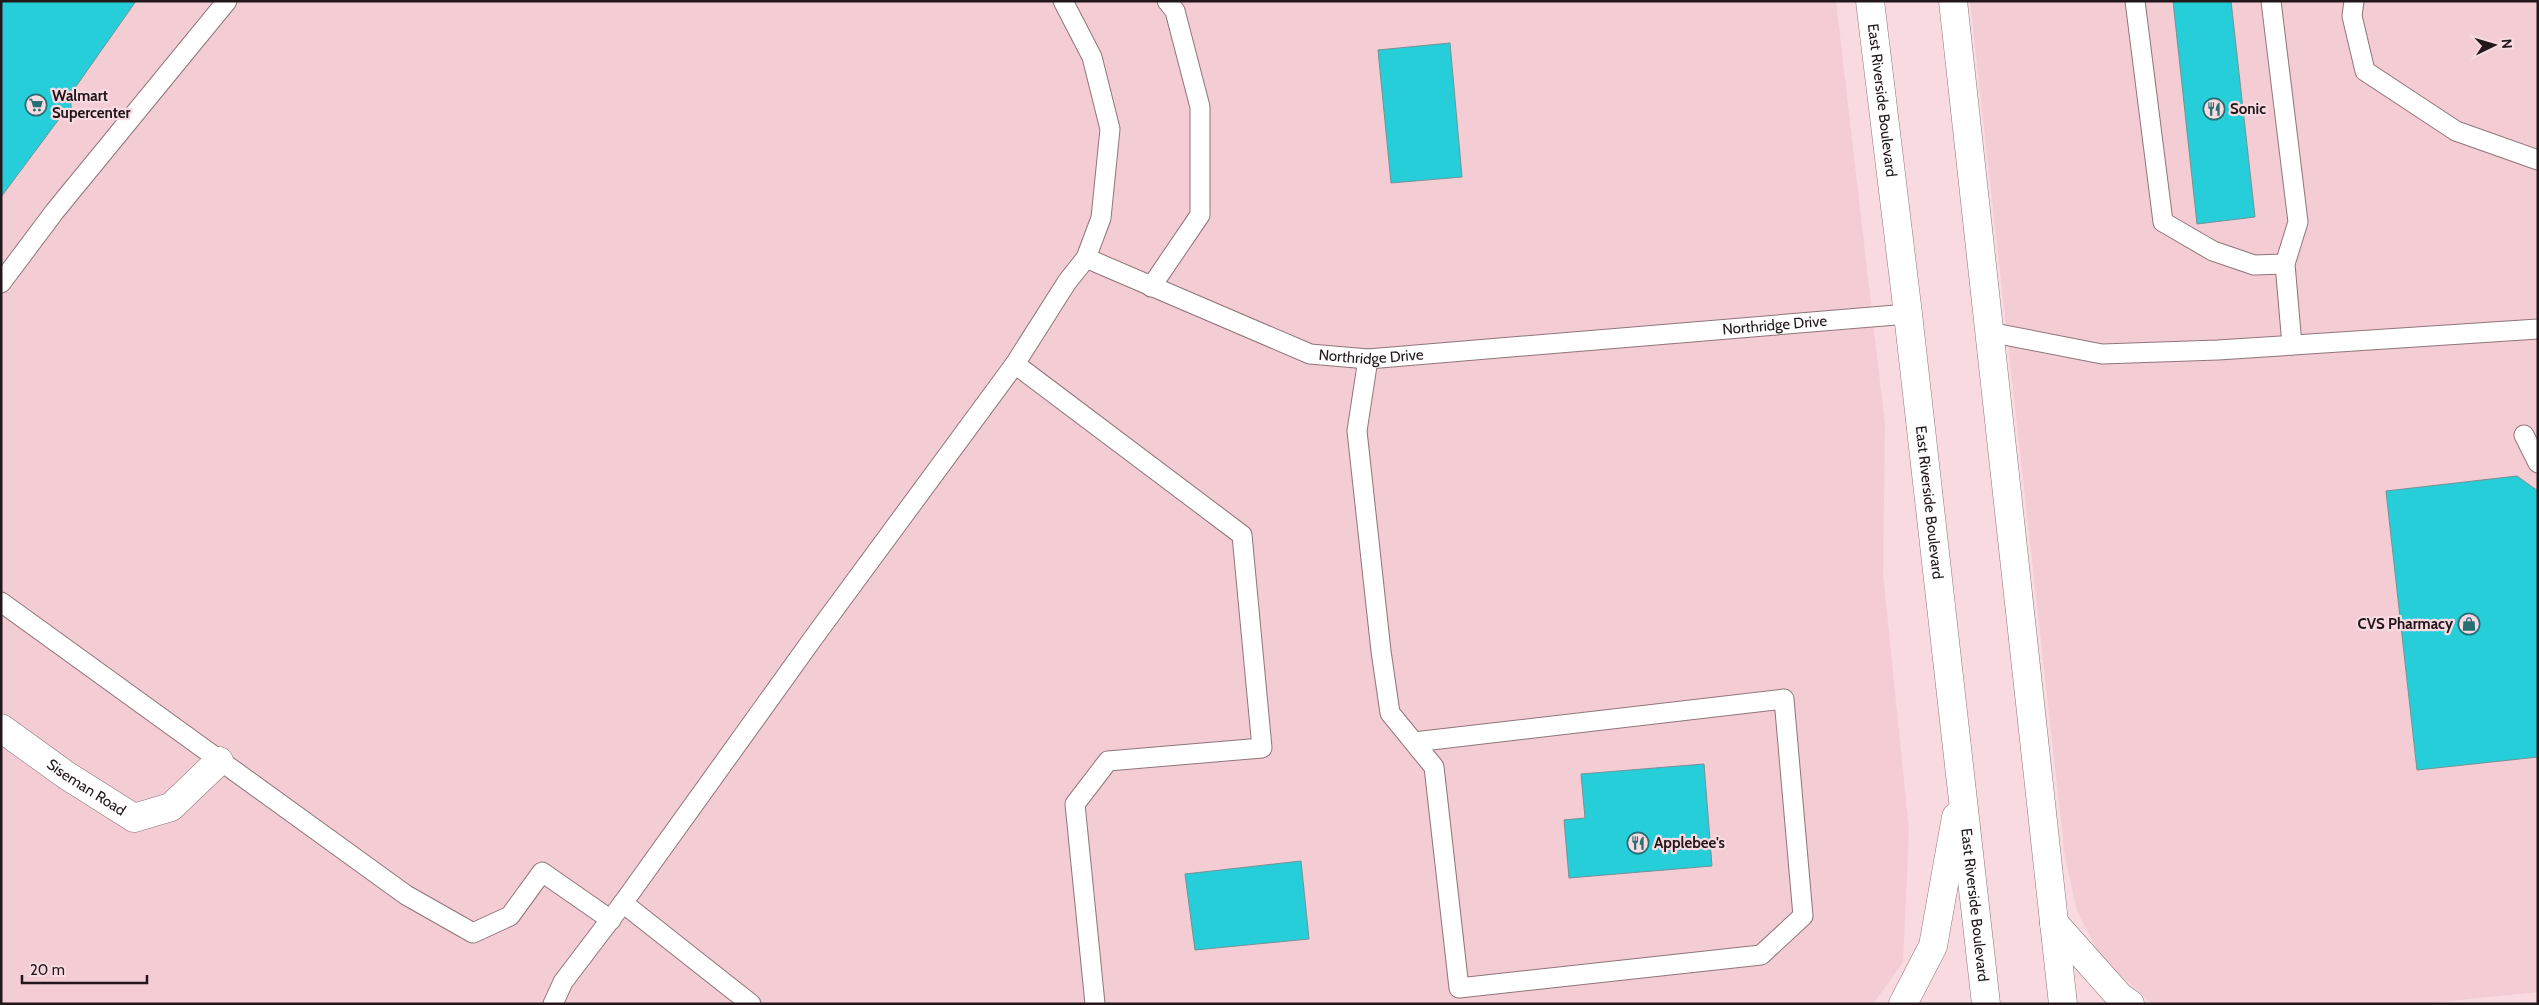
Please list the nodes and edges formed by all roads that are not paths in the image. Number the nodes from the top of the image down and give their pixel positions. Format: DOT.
graph roads {
  1 [pos="227,1"];
  2 [pos="1063,1"];
  3 [pos="1167,1"];
  4 [pos="1870,1"];
  5 [pos="1953,1"];
  6 [pos="2135,1"];
  7 [pos="2271,1"];
  8 [pos="2354,1"];
  9 [pos="2538,160"];
  10 [pos="1086,258"];
  11 [pos="2285,264"];
  12 [pos="1,283"];
  13 [pos="1151,286"];
  14 [pos="1908,314"];
  15 [pos="2538,329"];
  16 [pos="1989,332"];
  17 [pos="2292,345"];
  18 [pos="1368,359"];
  19 [pos="1015,364"];
  20 [pos="2524,435"];
  21 [pos="2538,464"];
  22 [pos="1,602"];
  23 [pos="1,728"];
  24 [pos="1414,742"];
  25 [pos="219,761"];
  26 [pos="1962,788"];
  27 [pos="623,903"];
  28 [pos="611,920"];
  29 [pos="2054,923"];
  30 [pos="554,1004"];
  31 [pos="751,1004"];
  32 [pos="1095,1004"];
  33 [pos="1903,1004"];
  34 [pos="1986,1004"];
  35 [pos="2063,1004"];
  36 [pos="2130,1004"];
  1 -- 12 [label="lane"];
  2 -- 10 [label="lane"];
  3 -- 13 [label="lane"];
  4 -- 14 [label="main road, East Riverside Boulevard"];
  5 -- 16 [label="main road"];
  6 -- 11 [label="lane"];
  7 -- 11 [label="lane"];
  8 -- 9 [label="lane"];
  10 -- 13 [label="lane, Northridge Drive"];
  10 -- 19 [label="lane"];
  11 -- 17 [label="lane"];
  13 -- 18 [label="lane, Northridge Drive"];
  14 -- 18 [label="lane, Northridge Drive"];
  14 -- 26 [label="main road, East Riverside Boulevard"];
  15 -- 17 [label="lane"];
  16 -- 17 [label="lane"];
  16 -- 29 [label="main road"];
  18 -- 24 [label="lane"];
  19 -- 27 [label="lane"];
  19 -- 32 [label="lane"];
  20 -- 21 [label="lane"];
  22 -- 25 [label="lane"];
  23 -- 25 [label="main road, Siseman Road"];
  24 -- 24 [label="lane"];
  25 -- 28 [label="lane"];
  26 -- 33 [label="main road"];
  26 -- 34 [label="main road, East Riverside Boulevard"];
  27 -- 28 [label="lane"];
  27 -- 31 [label="lane"];
  28 -- 30 [label="lane"];
  29 -- 35 [label="main road"];
  29 -- 36 [label="main road"];
}
